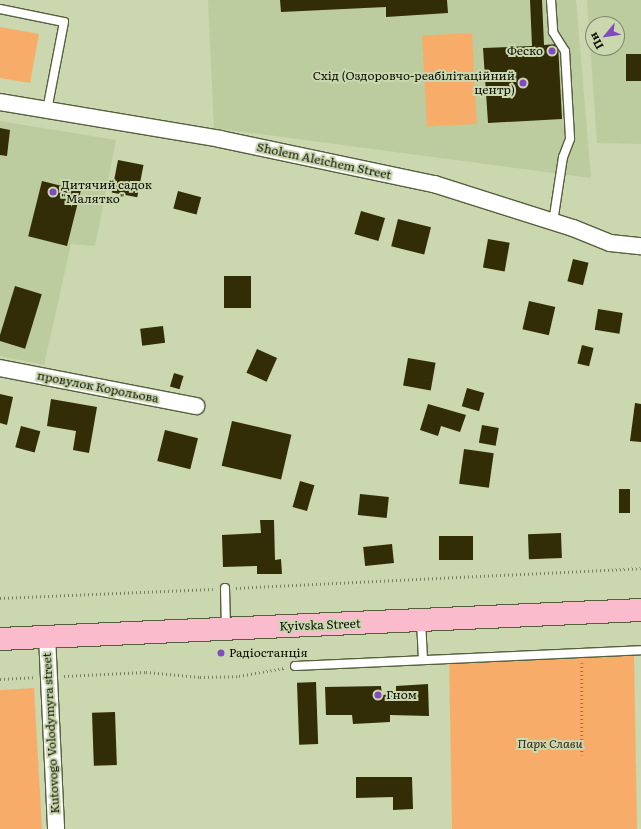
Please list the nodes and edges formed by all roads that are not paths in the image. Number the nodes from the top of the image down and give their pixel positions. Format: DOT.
graph roads {
  1 [pos="551,0"];
  2 [pos="0,9"];
  3 [pos="0,102"];
  4 [pos="47,110"];
  5 [pos="553,222"];
  6 [pos="641,246"];
  7 [pos="0,368"];
  8 [pos="196,406"];
  9 [pos="225,588"];
  10 [pos="641,610"];
  11 [pos="421,620"];
  12 [pos="226,629"];
  13 [pos="47,636"];
  14 [pos="0,639"];
  15 [pos="641,650"];
  16 [pos="423,660"];
  17 [pos="295,666"];
  18 [pos="56,829"];
  1 -- 5 [label="lane"];
  2 -- 4 [label="lane"];
  3 -- 4 [label="street, Sholem Aleichem Street"];
  4 -- 5 [label="street, Sholem Aleichem Street"];
  5 -- 6 [label="street, Sholem Aleichem Street"];
  7 -- 8 [label="street, провулок Корольова"];
  9 -- 12 [label="lane"];
  10 -- 11 [label="main road, Kyivska Street"];
  11 -- 12 [label="main road, Kyivska Street"];
  11 -- 16 [label="lane"];
  12 -- 13 [label="main road, Kyivska Street"];
  13 -- 14 [label="main road, Kyivska Street"];
  13 -- 18 [label="street, Kutovogo Volodymyra street"];
  15 -- 16 [label="lane"];
  16 -- 17 [label="lane"];
}
